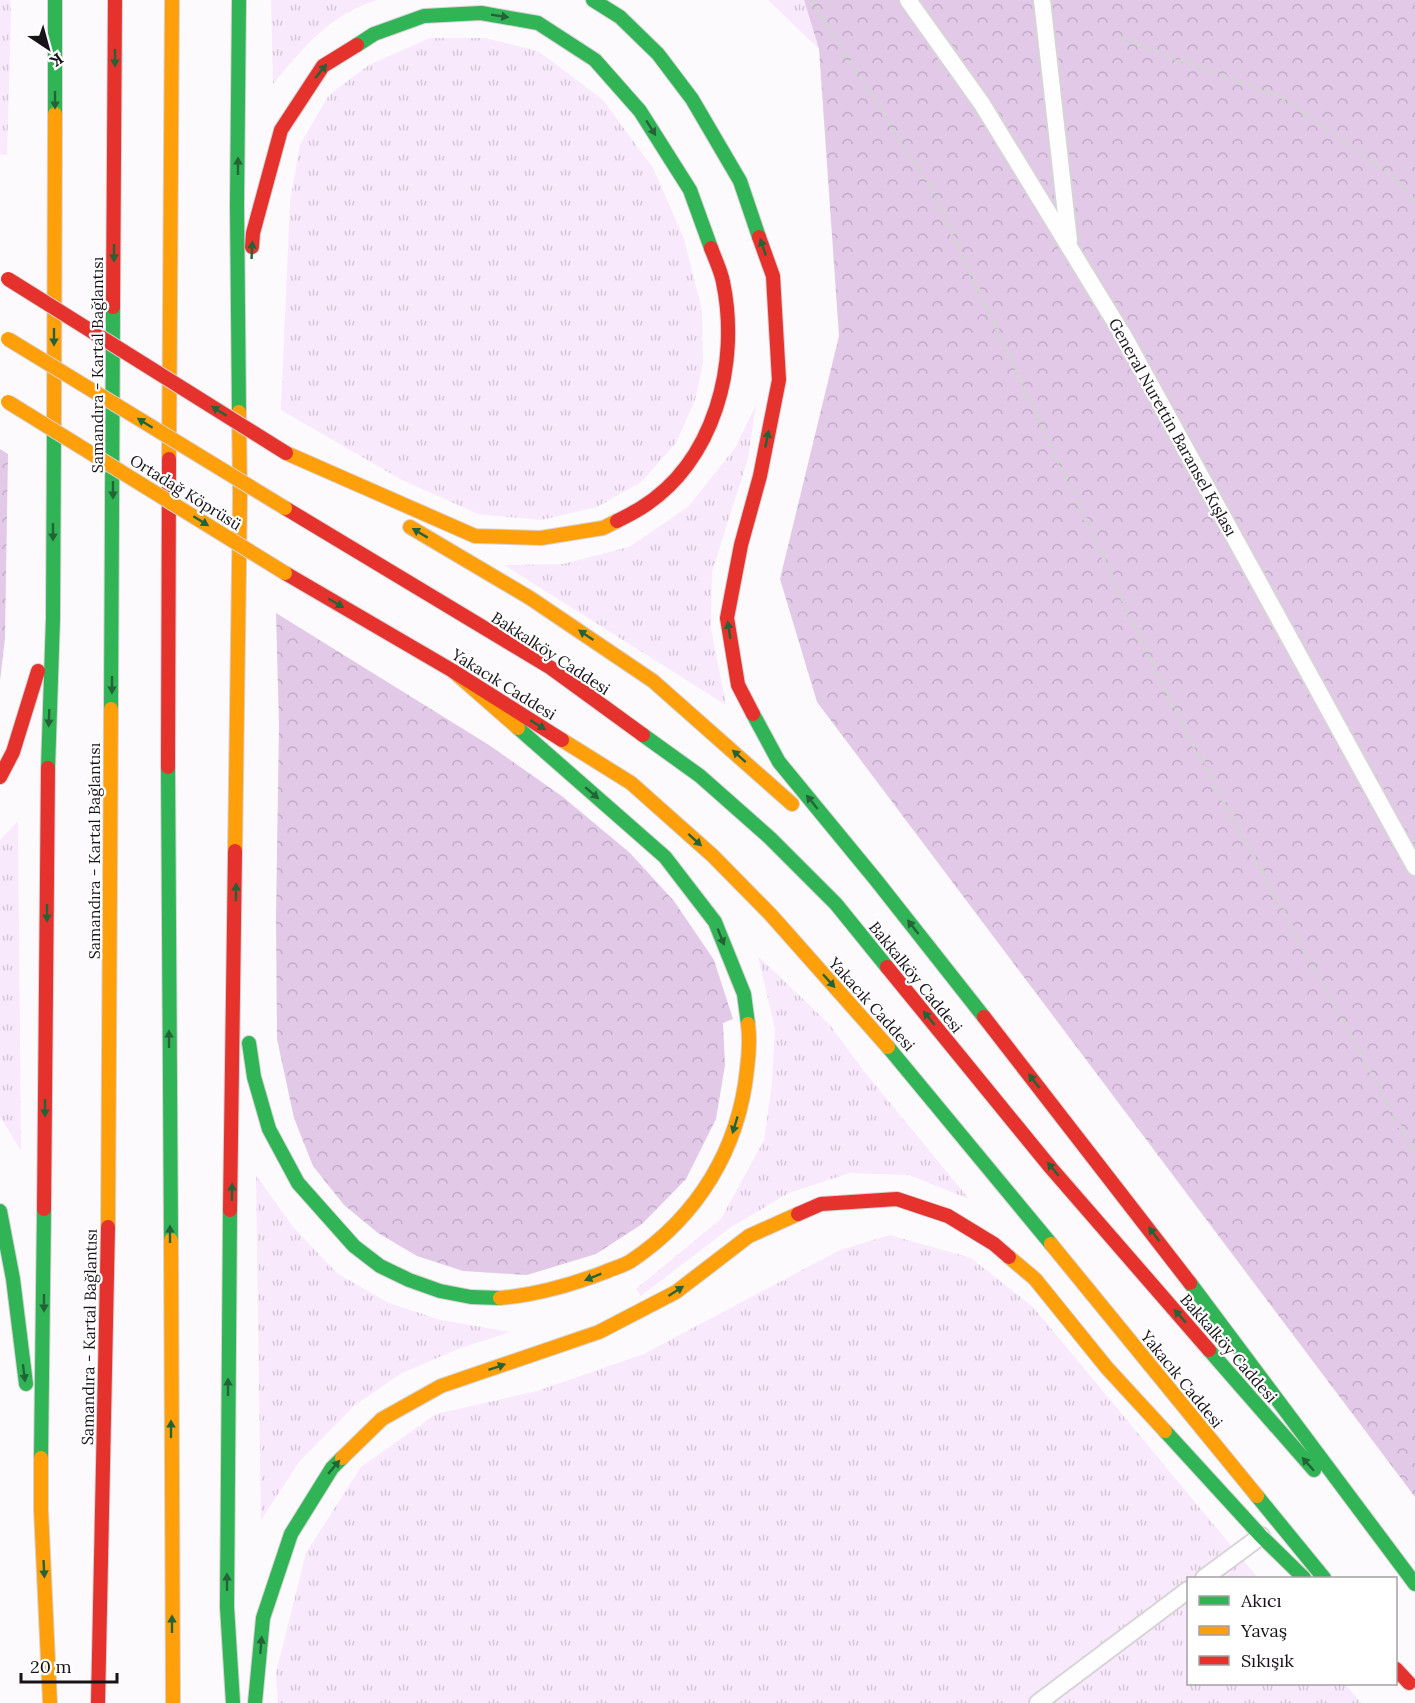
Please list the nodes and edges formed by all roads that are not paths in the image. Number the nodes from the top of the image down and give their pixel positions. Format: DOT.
graph roads {
  1 [pos="55,0"];
  2 [pos="115,0"];
  3 [pos="172,0"];
  4 [pos="239,0"];
  5 [pos="593,0"];
  6 [pos="908,0"];
  7 [pos="1042,0"];
  8 [pos="1070,248"];
  9 [pos="4,276"];
  10 [pos="4,336"];
  11 [pos="3,399"];
  12 [pos="286,453"];
  13 [pos="240,497"];
  14 [pos="285,573"];
  15 [pos="53,618"];
  16 [pos="453,671"];
  17 [pos="0,777"];
  18 [pos="1415,867"];
  19 [pos="876,880"];
  20 [pos="236,923"];
  21 [pos="0,1211"];
  22 [pos="41,1510"];
  23 [pos="1261,1536"];
  24 [pos="1205,1577"];
  25 [pos="1303,1577"];
  26 [pos="1323,1577"];
  27 [pos="1415,1586"];
  28 [pos="1187,1591"];
  29 [pos="1397,1669"];
  30 [pos="1412,1686"];
  31 [pos="50,1703"];
  32 [pos="98,1703"];
  33 [pos="173,1703"];
  34 [pos="233,1703"];
  35 [pos="255,1703"];
  36 [pos="1038,1703"];
  1 -- 15 [label="main road, one-way"];
  2 -- 32 [label="main road, Samandıra - Kartal Bağlantısı, one-way"];
  33 -- 3 [label="main road, one-way"];
  13 -- 4 [label="main road, one-way"];
  19 -- 5 [label="main road, one-way"];
  6 -- 8 [label="lane, General Nurettin Baransel Kışlası"];
  7 -- 8 [label="lane"];
  8 -- 18 [label="lane, General Nurettin Baransel Kışlası"];
  12 -- 9 [label="main road, one-way, bridge"];
  27 -- 10 [label="main road, Bakkalköy Caddesi, one-way, bridge"];
  11 -- 14 [label="main road, Ortadağ Köprüsü, one-way, bridge"];
  13 -- 12 [label="main road, one-way"];
  19 -- 12 [label="main road, one-way"];
  20 -- 13 [label="main road, one-way"];
  14 -- 16 [label="main road, Yakacık Caddesi, one-way"];
  15 -- 17 [label="main road"];
  15 -- 22 [label="main road, one-way"];
  16 -- 20 [label="main road, one-way"];
  16 -- 26 [label="main road, Yakacık Caddesi, one-way"];
  27 -- 19 [label="main road, one-way"];
  34 -- 20 [label="main road, one-way"];
  21 -- 22 [label="main road, one-way"];
  22 -- 31 [label="main road, one-way"];
  23 -- 24 [label="lane"];
  23 -- 25 [label="main road"];
  35 -- 23 [label="main road, one-way"];
  28 -- 36 [label="lane"];
  29 -- 30 [label="main road"];
}
